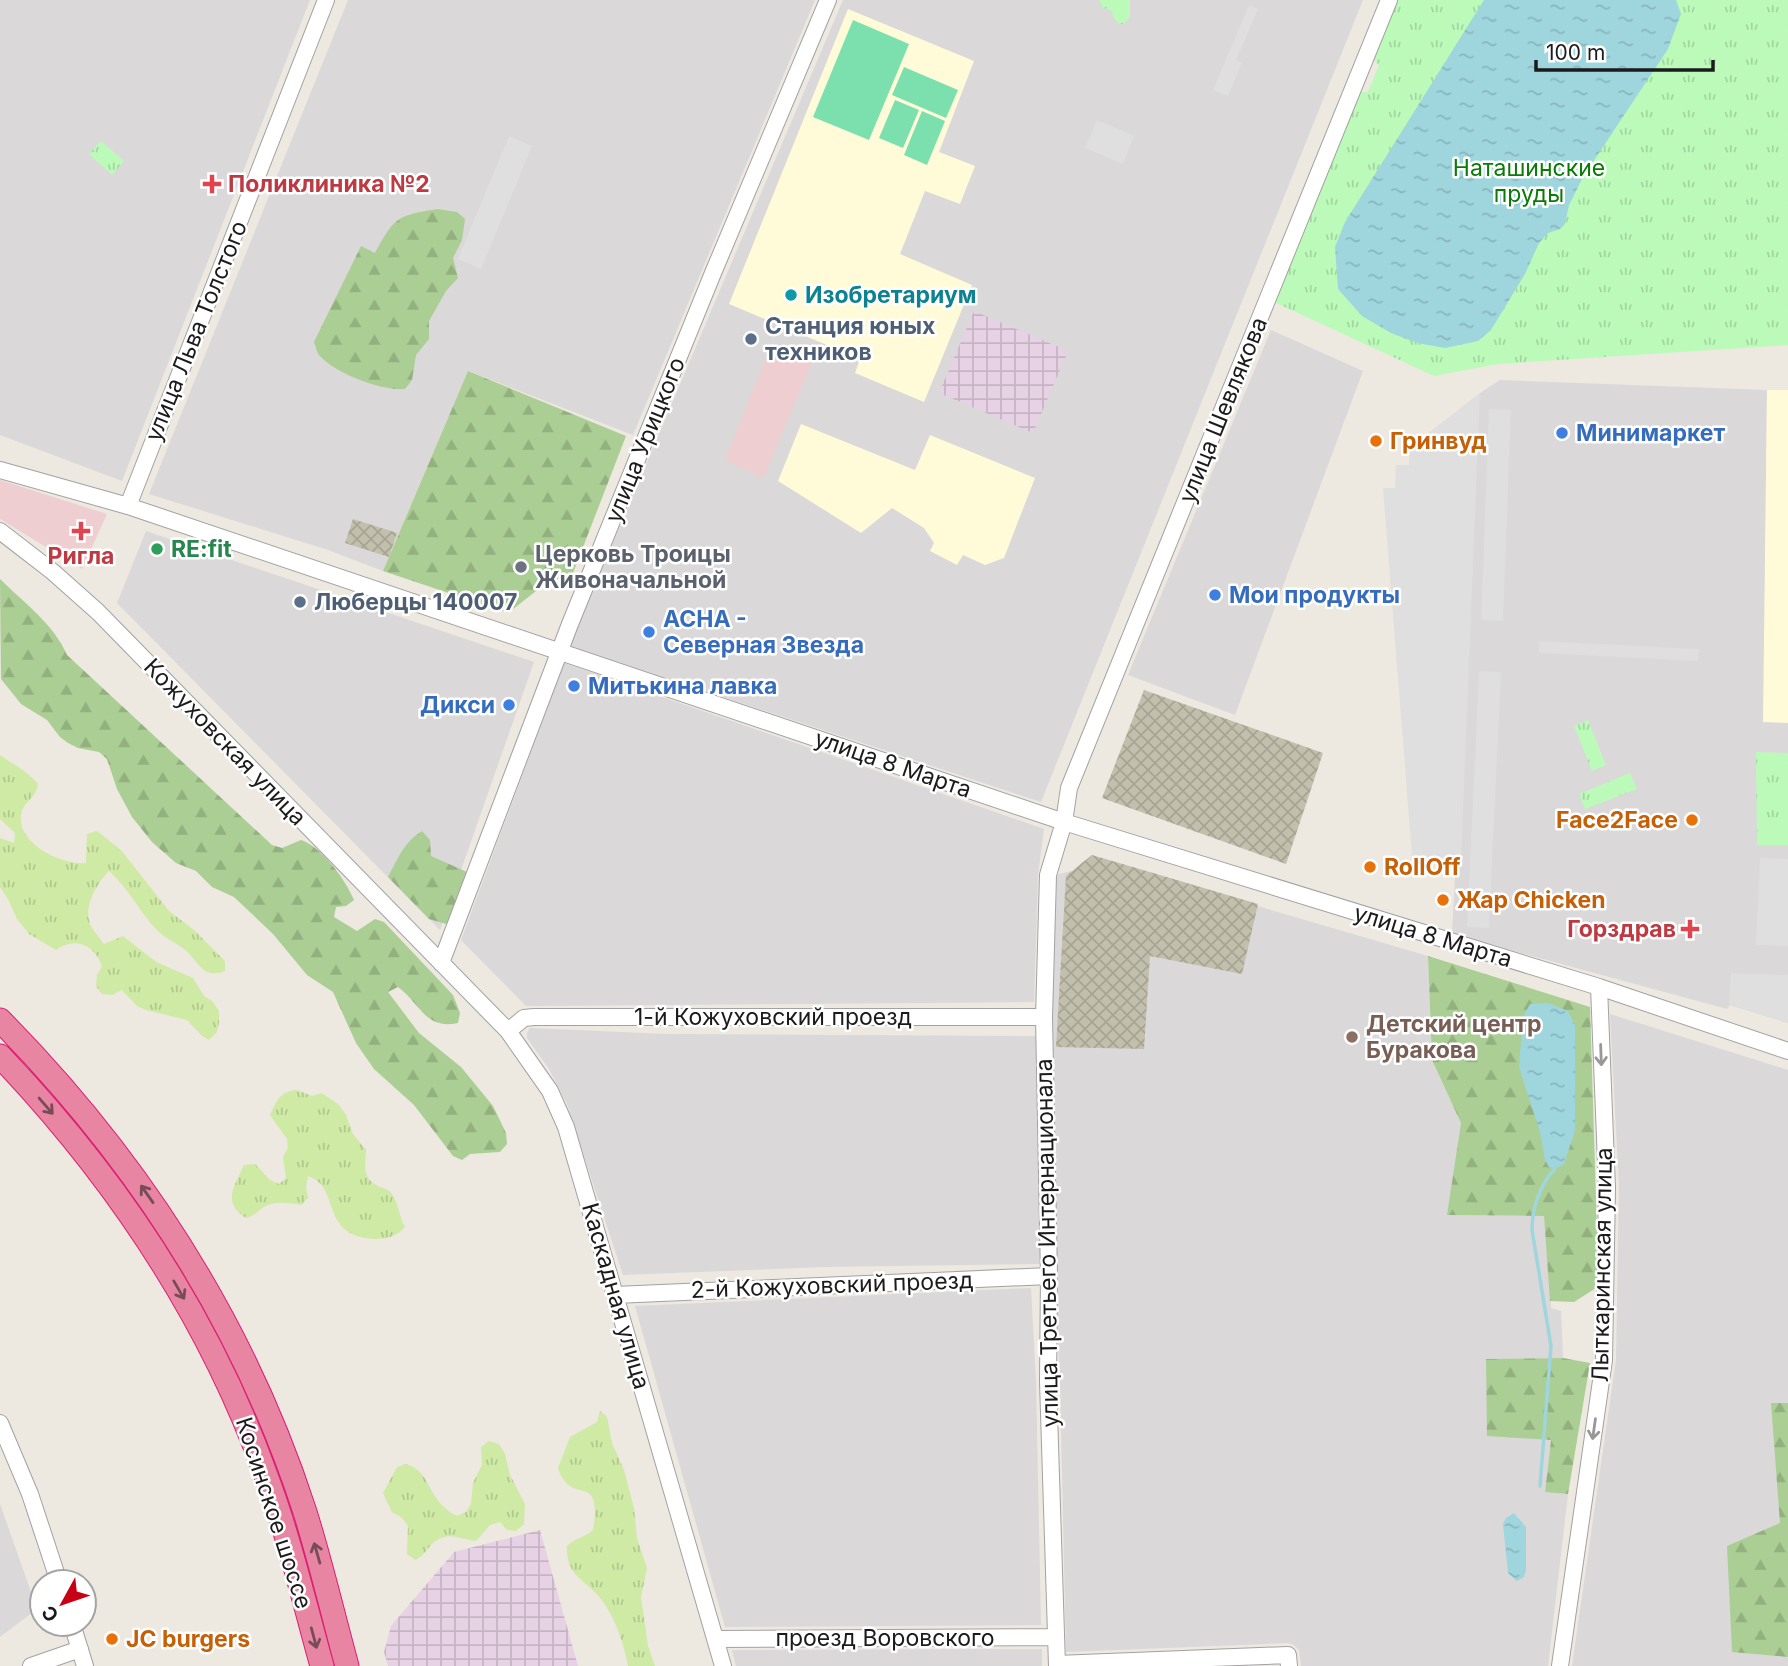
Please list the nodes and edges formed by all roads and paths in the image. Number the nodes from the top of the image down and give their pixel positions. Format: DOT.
graph roads {
  1 [pos="326,0"];
  2 [pos="828,0"];
  3 [pos="1390,0"];
  4 [pos="0,470"];
  5 [pos="128,506"];
  6 [pos="0,531"];
  7 [pos="561,652"];
  8 [pos="1064,822"];
  9 [pos="441,963"];
  10 [pos="1599,987"];
  11 [pos="0,1004"];
  12 [pos="1044,1017"];
  13 [pos="0,1020"];
  14 [pos="508,1031"];
  15 [pos="1788,1051"];
  16 [pos="0,1056"];
  17 [pos="43,1063"];
  18 [pos="1049,1276"];
  19 [pos="615,1295"];
  20 [pos="0,1423"];
  21 [pos="54,1568"];
  22 [pos="1056,1637"];
  23 [pos="76,1638"];
  24 [pos="715,1639"];
  25 [pos="80,1649"];
  26 [pos="1057,1665"];
  27 [pos="31,1666"];
  28 [pos="85,1666"];
  29 [pos="322,1666"];
  30 [pos="347,1666"];
  31 [pos="723,1666"];
  32 [pos="1289,1666"];
  33 [pos="1560,1666"];
  1 -- 5 [label="street, улица Льва Толстого"];
  2 -- 7 [label="street, улица Урицкого"];
  3 -- 8 [label="street, улица Шевлякова"];
  4 -- 5 [label="street, улица 8 Марта"];
  5 -- 7 [label="street, улица 8 Марта"];
  6 -- 9 [label="street, Кожуховская улица"];
  7 -- 8 [label="street, улица 8 Марта"];
  7 -- 9 [label="street, улица Урицкого"];
  8 -- 10 [label="street, улица 8 Марта"];
  8 -- 12 [label="street, улица Третьего Интернационала"];
  9 -- 14 [label="street, Каскадная улица"];
  10 -- 15 [label="street, улица 8 Марта"];
  10 -- 33 [label="street, Лыткаринская улица, one-way"];
  11 -- 17 [label="street"];
  12 -- 14 [label="street, 1-й Кожуховский проезд"];
  12 -- 18 [label="street, улица Третьего Интернационала"];
  13 -- 17 [label="highway, Косинское шоссе"];
  14 -- 19 [label="street, Каскадная улица"];
  16 -- 29 [label="highway, Косинское шоссе, one-way"];
  30 -- 17 [label="highway, Косинское шоссе, one-way"];
  18 -- 19 [label="street, 2-й Кожуховский проезд"];
  18 -- 22 [label="street, улица Третьего Интернационала"];
  19 -- 24 [label="street, Каскадная улица"];
  20 -- 21 [label="street"];
  22 -- 24 [label="street, проезд Воровского"];
  22 -- 26 [label="street, улица Третьего Интернационала"];
  23 -- 25 [label="street"];
  24 -- 31 [label="street, Каскадная улица"];
  25 -- 27 [label="street"];
  25 -- 28 [label="street"];
  26 -- 32 [label="street"];
}
